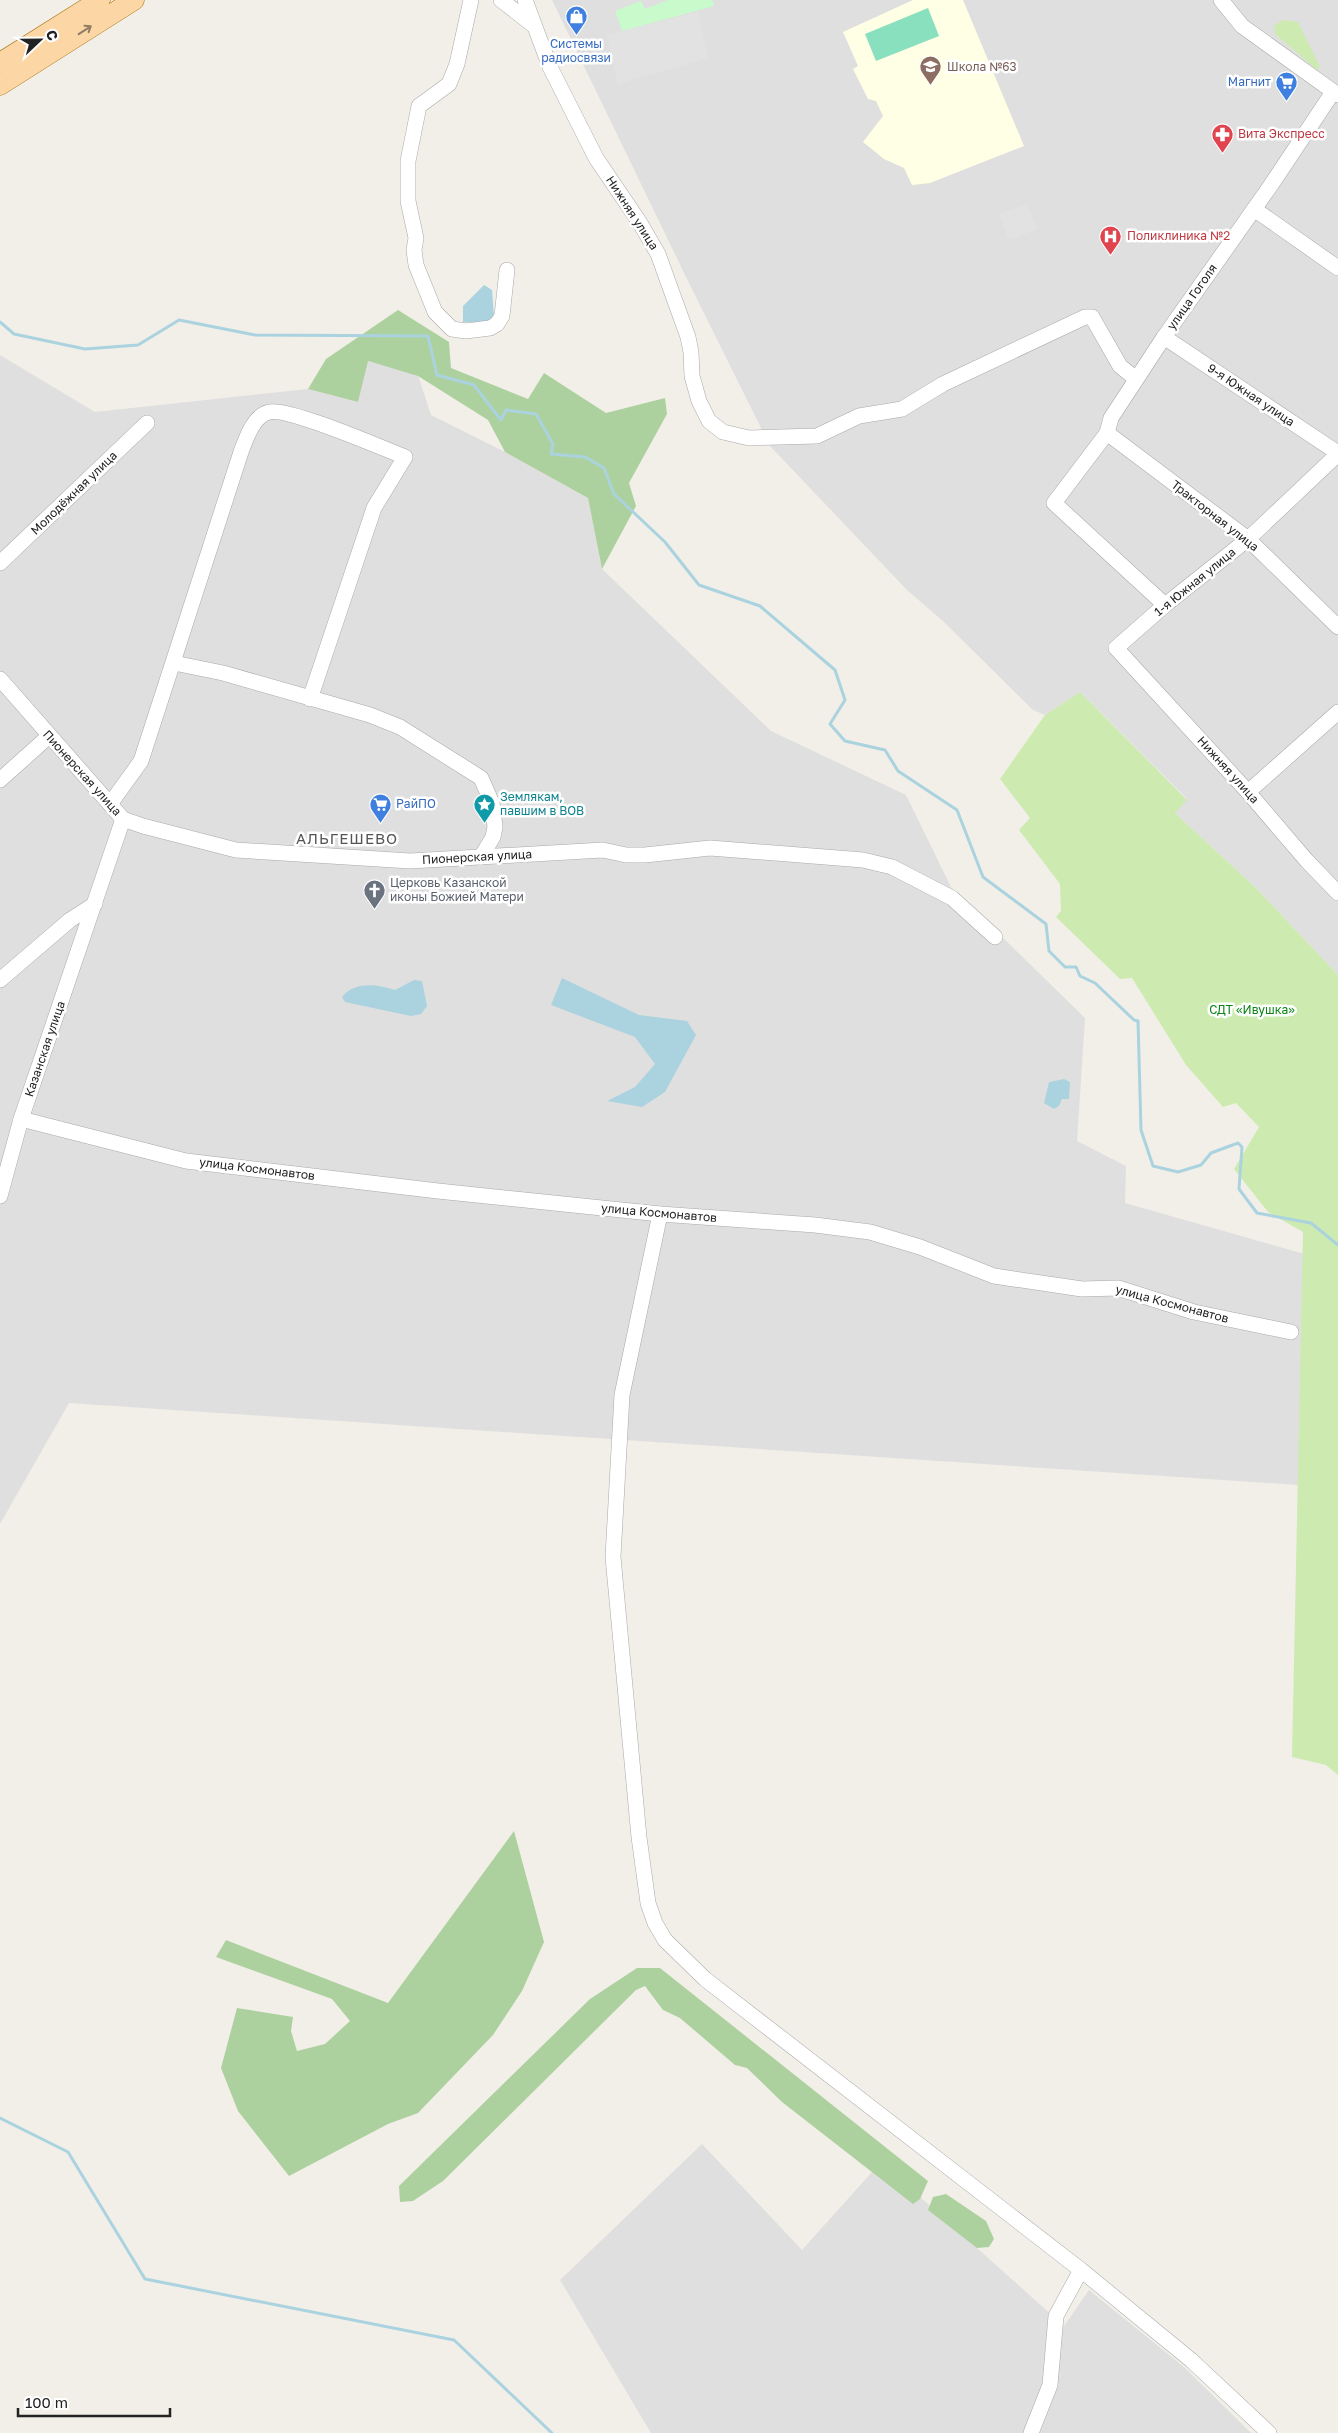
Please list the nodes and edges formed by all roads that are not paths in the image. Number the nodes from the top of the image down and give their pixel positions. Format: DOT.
graph roads {
  1 [pos="100,0"];
  2 [pos="134,0"];
  3 [pos="471,0"];
  4 [pos="501,0"];
  5 [pos="524,0"];
  6 [pos="1221,0"];
  7 [pos="532,25"];
  8 [pos="0,63"];
  9 [pos="0,85"];
  10 [pos="1336,93"];
  11 [pos="1254,209"];
  12 [pos="1338,268"];
  13 [pos="507,270"];
  14 [pos="1164,337"];
  15 [pos="1136,379"];
  16 [pos="147,423"];
  17 [pos="1107,433"];
  18 [pos="1338,453"];
  19 [pos="1248,539"];
  20 [pos="0,563"];
  21 [pos="1165,605"];
  22 [pos="1338,627"];
  23 [pos="1116,648"];
  24 [pos="174,663"];
  25 [pos="0,679"];
  26 [pos="310,699"];
  27 [pos="1338,712"];
  28 [pos="49,736"];
  29 [pos="0,780"];
  30 [pos="1248,792"];
  31 [pos="110,804"];
  32 [pos="123,819"];
  33 [pos="481,857"];
  34 [pos="1338,893"];
  35 [pos="95,904"];
  36 [pos="995,938"];
  37 [pos="0,980"];
  38 [pos="21,1120"];
  39 [pos="0,1196"];
  40 [pos="660,1214"];
  41 [pos="1291,1332"];
  42 [pos="1081,2270"];
  43 [pos="1030,2433"];
  44 [pos="1269,2433"];
  1 -- 8 [label="main road"];
  9 -- 2 [label="main road, one-way"];
  3 -- 13 [label="street"];
  4 -- 7 [label="street"];
  5 -- 7 [label="street, Нижняя улица"];
  6 -- 10 [label="street"];
  7 -- 15 [label="street, Нижняя улица"];
  10 -- 11 [label="street, улица Гоголя"];
  11 -- 12 [label="street"];
  11 -- 14 [label="street, улица Гоголя"];
  14 -- 15 [label="street, улица Гоголя"];
  14 -- 18 [label="street, 9-я Южная улица"];
  15 -- 17 [label="street, улица Гоголя"];
  16 -- 20 [label="street, Молодёжная улица"];
  17 -- 19 [label="street, Тракторная улица"];
  17 -- 21 [label="street, улица Гоголя"];
  18 -- 19 [label="street, 1-я Южная улица"];
  19 -- 21 [label="street, 1-я Южная улица"];
  19 -- 22 [label="street, Тракторная улица"];
  21 -- 23 [label="street, 1-я Южная улица"];
  23 -- 30 [label="street, Нижняя улица"];
  24 -- 26 [label="street"];
  24 -- 26 [label="street"];
  24 -- 31 [label="street"];
  25 -- 28 [label="street, Пионерская улица"];
  26 -- 33 [label="street"];
  27 -- 30 [label="street"];
  28 -- 29 [label="street"];
  28 -- 31 [label="street, Пионерская улица"];
  30 -- 34 [label="street, Нижняя улица"];
  31 -- 32 [label="street, Пионерская улица"];
  32 -- 33 [label="street, Пионерская улица"];
  32 -- 35 [label="street, Казанская улица"];
  33 -- 36 [label="street, Пионерская улица"];
  35 -- 37 [label="street"];
  35 -- 38 [label="street, Казанская улица"];
  38 -- 39 [label="street, Казанская улица"];
  38 -- 40 [label="street, улица Космонавтов"];
  40 -- 41 [label="street, улица Космонавтов"];
  40 -- 42 [label="street"];
  42 -- 43 [label="street"];
  42 -- 44 [label="street"];
}
